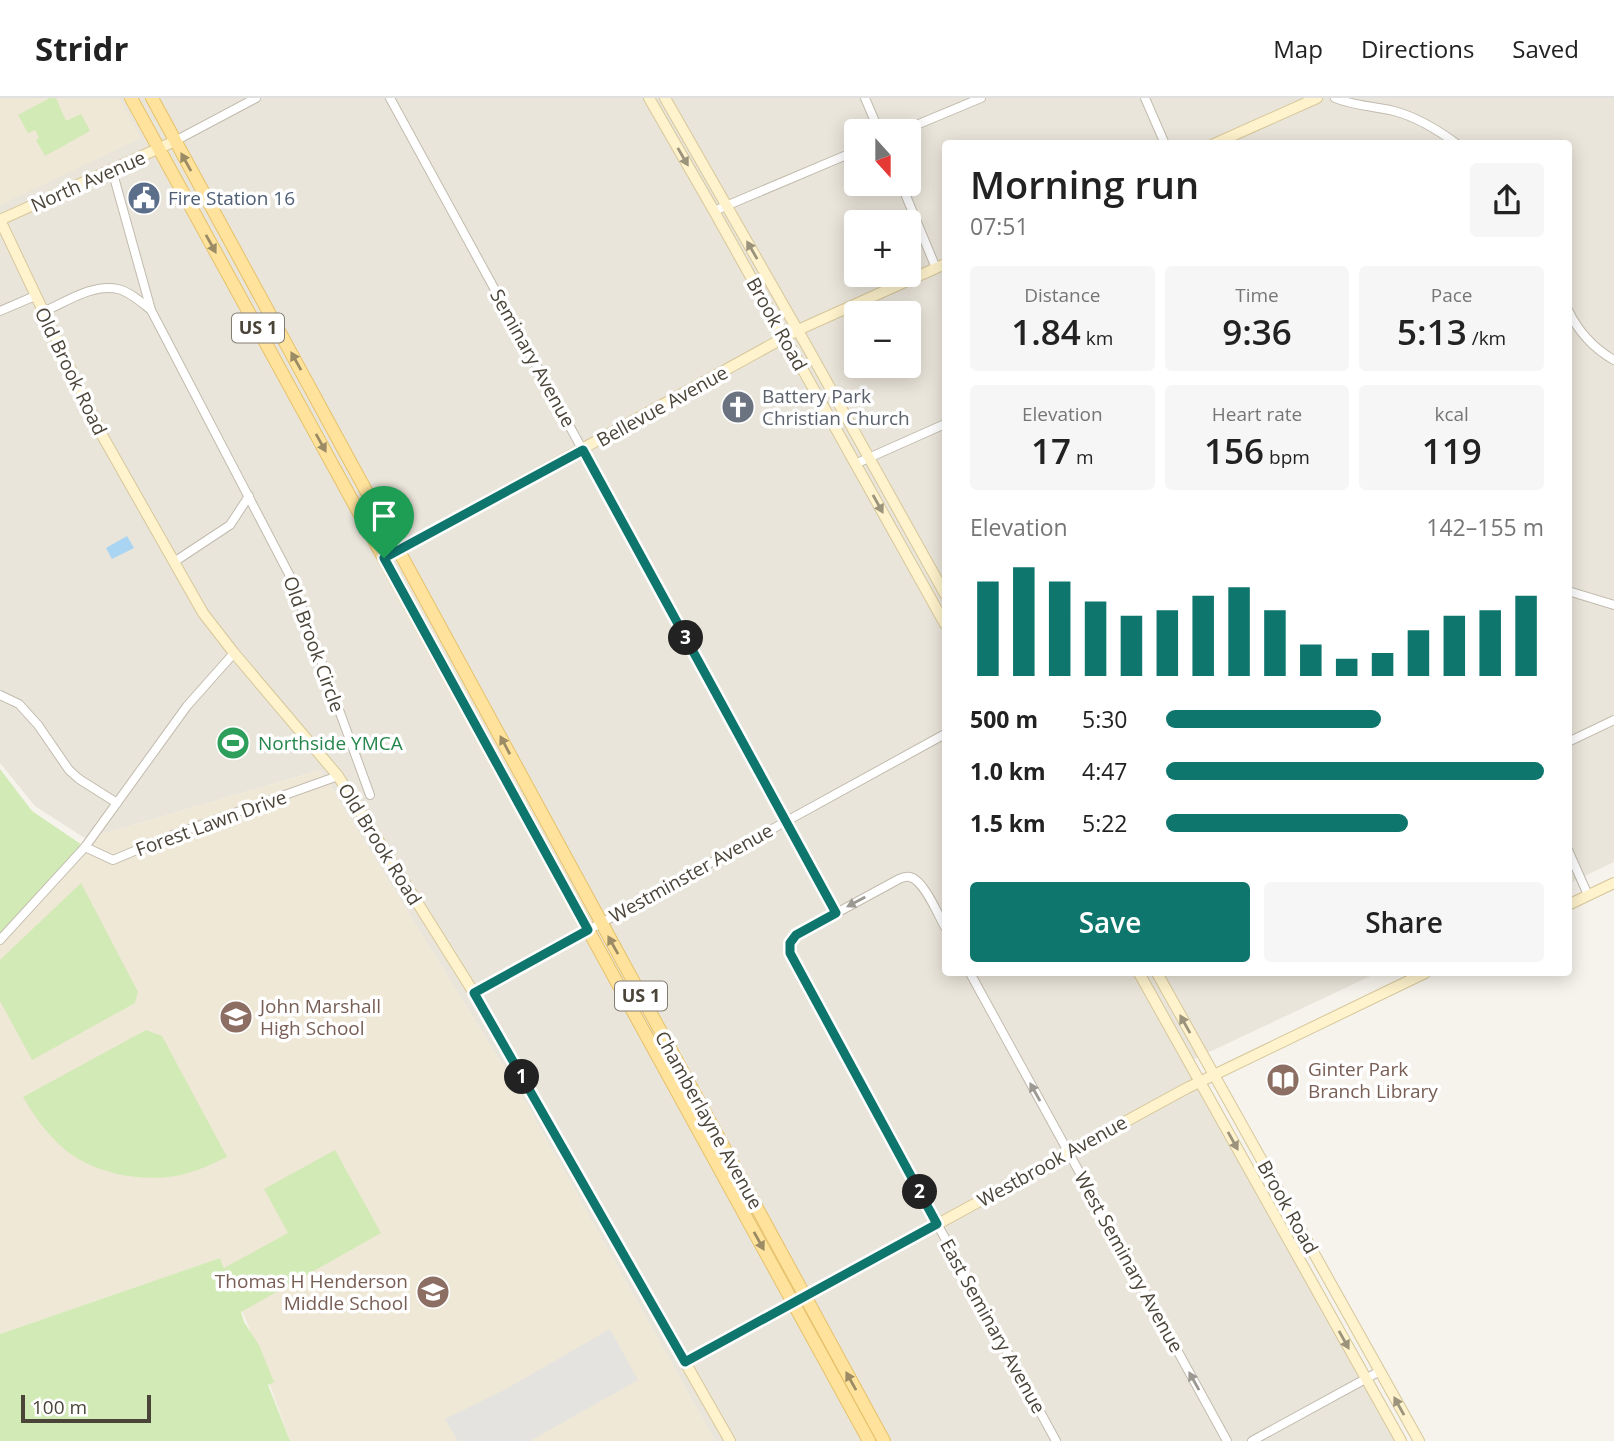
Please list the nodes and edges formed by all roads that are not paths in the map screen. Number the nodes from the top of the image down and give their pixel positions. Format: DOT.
graph roads {
  1 [pos="131,98"];
  2 [pos="152,98"];
  3 [pos="257,98"];
  4 [pos="390,98"];
  5 [pos="649,98"];
  6 [pos="665,98"];
  7 [pos="865,98"];
  8 [pos="981,98"];
  9 [pos="1145,98"];
  10 [pos="1317,98"];
  11 [pos="1335,98"];
  12 [pos="874,119"];
  13 [pos="921,123"];
  14 [pos="1163,140"];
  15 [pos="1223,140"];
  16 [pos="1450,140"];
  17 [pos="175,141"];
  18 [pos="159,148"];
  19 [pos="844,156"];
  20 [pos="112,170"];
  21 [pos="907,196"];
  22 [pos="727,205"];
  23 [pos="714,211"];
  24 [pos="0,220"];
  25 [pos="940,266"];
  26 [pos="35,296"];
  27 [pos="151,310"];
  28 [pos="0,311"];
  29 [pos="43,312"];
  30 [pos="1572,317"];
  31 [pos="798,330"];
  32 [pos="785,338"];
  33 [pos="1614,360"];
  34 [pos="942,425"];
  35 [pos="583,450"];
  36 [pos="869,458"];
  37 [pos="855,464"];
  38 [pos="249,496"];
  39 [pos="399,550"];
  40 [pos="384,558"];
  41 [pos="174,562"];
  42 [pos="942,587"];
  43 [pos="1572,592"];
  44 [pos="942,593"];
  45 [pos="930,599"];
  46 [pos="1614,605"];
  47 [pos="942,619"];
  48 [pos="234,653"];
  49 [pos="0,695"];
  50 [pos="1614,720"];
  51 [pos="942,736"];
  52 [pos="1572,740"];
  53 [pos="338,776"];
  54 [pos="370,795"];
  55 [pos="117,803"];
  56 [pos="786,821"];
  57 [pos="85,847"];
  58 [pos="1572,859"];
  59 [pos="1614,883"];
  60 [pos="1588,895"];
  61 [pos="1572,903"];
  62 [pos="836,913"];
  63 [pos="601,922"];
  64 [pos="942,922"];
  65 [pos="588,930"];
  66 [pos="0,940"];
  67 [pos="972,976"];
  68 [pos="1141,976"];
  69 [pos="1159,976"];
  70 [pos="1419,976"];
  71 [pos="474,993"];
  72 [pos="1214,1074"];
  73 [pos="1200,1081"];
  74 [pos="1068,1152"];
  75 [pos="937,1224"];
  76 [pos="799,1300"];
  77 [pos="685,1362"];
  78 [pos="1380,1371"];
  79 [pos="1366,1379"];
  80 [pos="730,1441"];
  81 [pos="869,1441"];
  82 [pos="884,1441"];
  83 [pos="1056,1441"];
  84 [pos="1227,1441"];
  85 [pos="1252,1441"];
  86 [pos="1401,1441"];
  87 [pos="1419,1441"];
  1 -- 18 [label="main road, US 1"];
  2 -- 17 [label="main road, Chamberlayne Avenue / US 1"];
  3 -- 17 [label="street"];
  4 -- 35 [label="street, Seminary Avenue"];
  5 -- 23 [label="street, Brook Road, one-way"];
  6 -- 22 [label="street, Brook Road"];
  7 -- 12 [label="street"];
  8 -- 13 [label="street"];
  9 -- 14 [label="street"];
  10 -- 15 [label="street"];
  11 -- 16 [label="street"];
  17 -- 18 [label="street, North Avenue"];
  39 -- 17 [label="main road, Chamberlayne Avenue / US 1, one-way"];
  18 -- 20 [label="street, North Avenue"];
  18 -- 40 [label="main road, US 1, one-way"];
  19 -- 22 [label="street"];
  20 -- 24 [label="street, North Avenue"];
  20 -- 27 [label="street, Old Brook Circle"];
  21 -- 25 [label="street"];
  22 -- 23 [label="street"];
  31 -- 22 [label="street, Brook Road, one-way"];
  23 -- 32 [label="street, Brook Road"];
  24 -- 26 [label="street, Old Brook Road"];
  25 -- 31 [label="street, Bellevue Avenue"];
  26 -- 28 [label="street"];
  26 -- 29 [label="street, Old Brook Road"];
  27 -- 29 [label="street, Old Brook Circle"];
  27 -- 38 [label="street, Old Brook Circle"];
  29 -- 41 [label="street, Old Brook Road"];
  30 -- 33 [label="street"];
  31 -- 32 [label="street, Bellevue Avenue"];
  31 -- 36 [label="street, Brook Road"];
  32 -- 35 [label="street, Bellevue Avenue"];
  32 -- 37 [label="street, Brook Road"];
  34 -- 36 [label="street"];
  35 -- 39 [label="street, Bellevue Avenue"];
  35 -- 56 [label="street, Seminary Avenue"];
  36 -- 37 [label="street"];
  36 -- 42 [label="street, Brook Road"];
  37 -- 45 [label="street, Brook Road, one-way"];
  38 -- 41 [label="street"];
  38 -- 54 [label="street, Old Brook Circle"];
  39 -- 40 [label="street, Bellevue Avenue"];
  63 -- 39 [label="main road, Chamberlayne Avenue / US 1, one-way"];
  40 -- 65 [label="main road, US 1"];
  41 -- 48 [label="street, Old Brook Road"];
  43 -- 46 [label="street"];
  44 -- 45 [label="street"];
  45 -- 47 [label="street, Brook Road"];
  48 -- 53 [label="street, Old Brook Road"];
  48 -- 55 [label="street"];
  49 -- 55 [label="street"];
  50 -- 52 [label="street"];
  51 -- 56 [label="street, Westminster Avenue"];
  53 -- 57 [label="street, Forest Lawn Drive"];
  53 -- 71 [label="street, Old Brook Road"];
  55 -- 57 [label="street"];
  56 -- 62 [label="street, Seminary Avenue"];
  56 -- 63 [label="street, Westminster Avenue"];
  57 -- 66 [label="street"];
  58 -- 60 [label="street"];
  59 -- 60 [label="street"];
  60 -- 61 [label="street"];
  64 -- 62 [label="street, one-way"];
  62 -- 75 [label="street, East Seminary Avenue"];
  63 -- 65 [label="street, Westminster Avenue"];
  76 -- 63 [label="main road, Chamberlayne Avenue / US 1, one-way"];
  65 -- 71 [label="street, Westminster Avenue"];
  65 -- 76 [label="main road, US 1, one-way"];
  74 -- 67 [label="street, West Seminary Avenue, one-way"];
  68 -- 73 [label="street, Brook Road"];
  72 -- 69 [label="street, Brook Road, one-way"];
  70 -- 72 [label="street, Westbrook Avenue"];
  71 -- 77 [label="street, Old Brook Road"];
  72 -- 73 [label="street, Westbrook Avenue"];
  72 -- 78 [label="street, Brook Road"];
  73 -- 74 [label="street, Westbrook Avenue"];
  73 -- 79 [label="street, Brook Road, one-way"];
  74 -- 75 [label="street, Westbrook Avenue"];
  84 -- 74 [label="street, West Seminary Avenue, one-way"];
  75 -- 76 [label="street, Westbrook Avenue"];
  75 -- 83 [label="street, East Seminary Avenue"];
  76 -- 77 [label="street, Westbrook Avenue"];
  76 -- 81 [label="main road, US 1"];
  82 -- 76 [label="main road, Chamberlayne Avenue / US 1, one-way"];
  77 -- 80 [label="street, Old Brook Road"];
  78 -- 79 [label="street"];
  87 -- 78 [label="street, Brook Road, one-way"];
  79 -- 85 [label="street"];
  79 -- 86 [label="street, Brook Road"];
}
